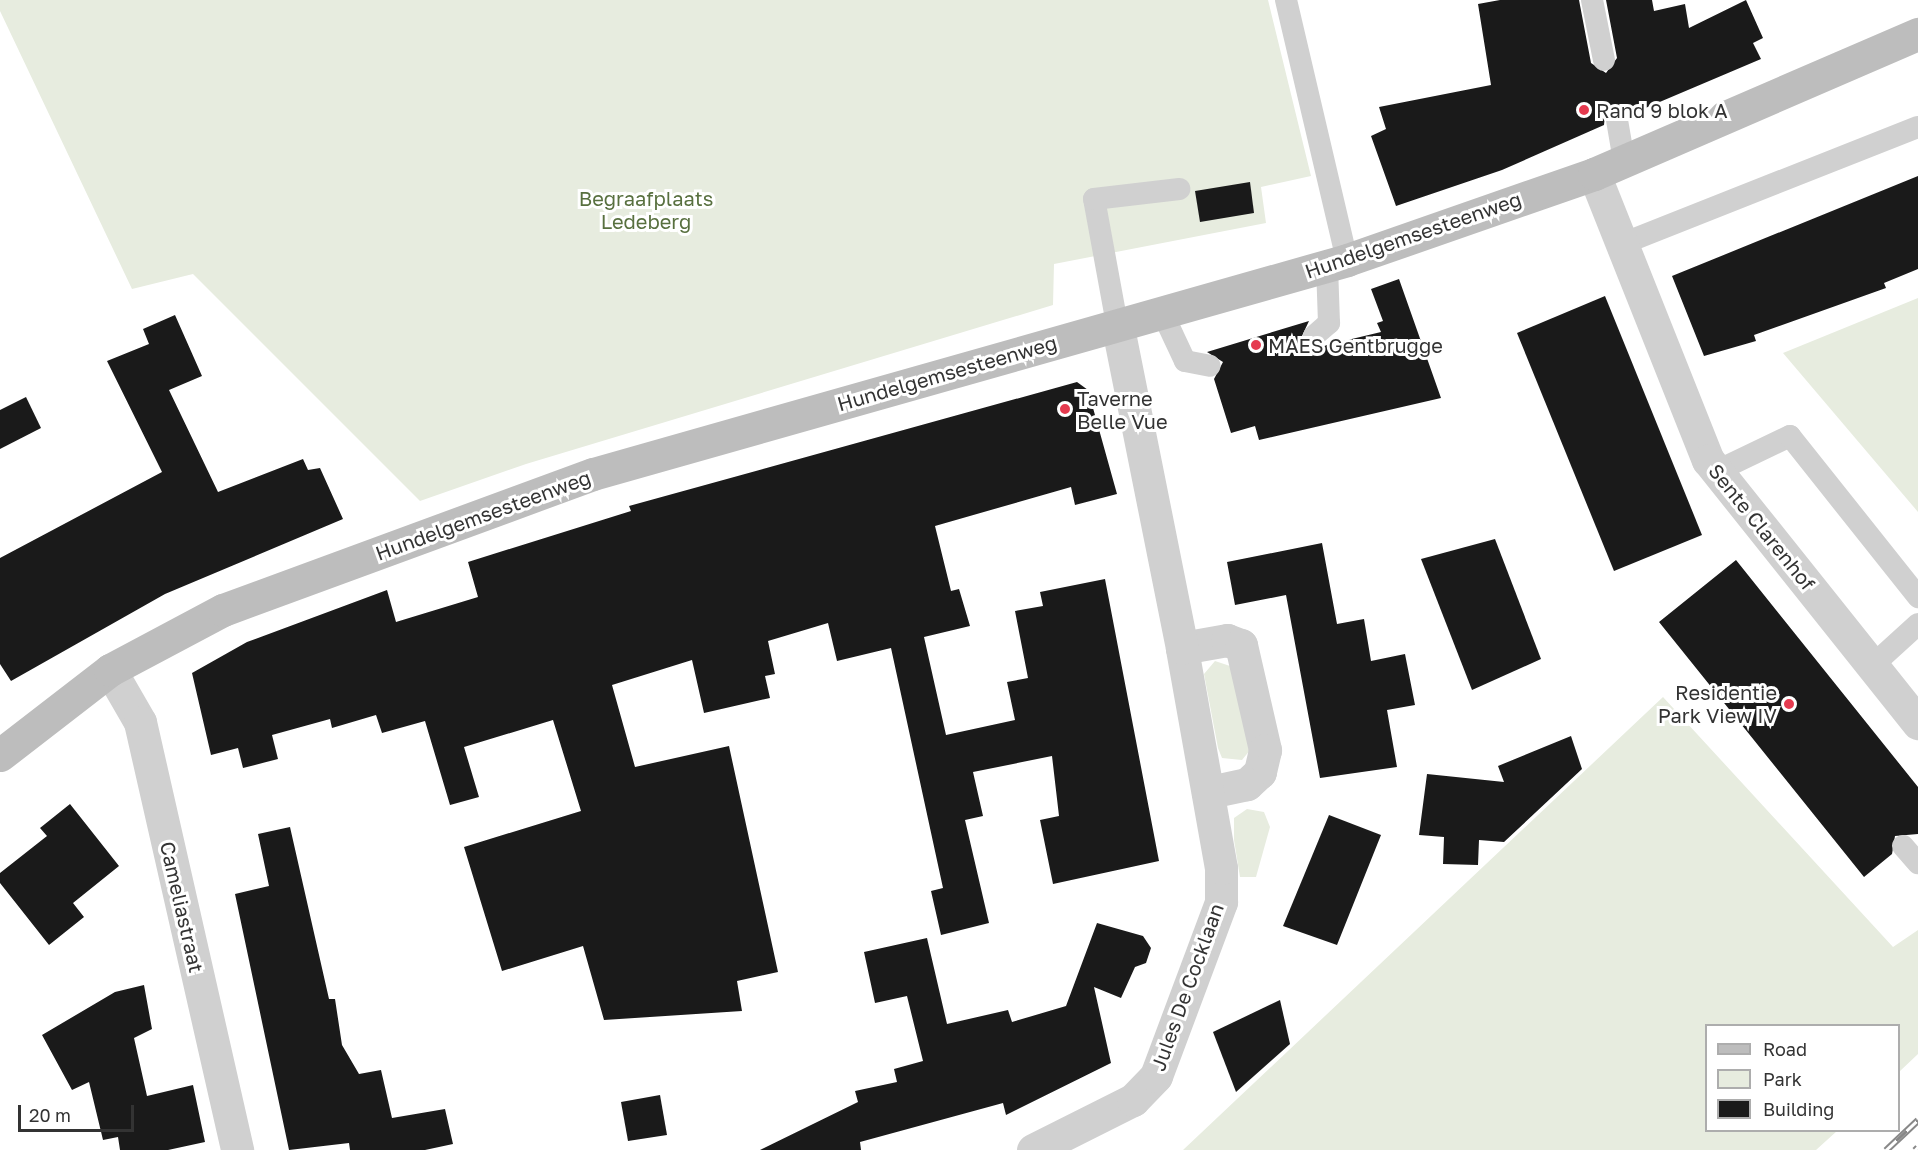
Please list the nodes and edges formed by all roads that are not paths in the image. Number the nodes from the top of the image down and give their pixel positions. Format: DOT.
graph roads {
  1 [pos="1286,0"];
  2 [pos="1592,0"];
  3 [pos="1918,34"];
  4 [pos="1604,60"];
  5 [pos="1617,120"];
  6 [pos="1918,127"];
  7 [pos="1624,161"];
  8 [pos="1594,174"];
  9 [pos="1179,189"];
  10 [pos="1622,244"];
  11 [pos="1337,262"];
  12 [pos="1162,312"];
  13 [pos="1117,324"];
  14 [pos="1314,336"];
  15 [pos="1210,366"];
  16 [pos="1718,471"];
  17 [pos="1918,597"];
  18 [pos="1918,624"];
  19 [pos="1182,648"];
  20 [pos="1873,665"];
  21 [pos="110,670"];
  22 [pos="1918,723"];
  23 [pos="0,754"];
  24 [pos="1208,792"];
  25 [pos="1903,846"];
  26 [pos="1918,863"];
  27 [pos="237,1150"];
  28 [pos="1033,1150"];
  1 -- 11 [label="lane"];
  2 -- 4 [label="lane"];
  3 -- 7 [label="main road, Hundelgemsesteenweg"];
  5 -- 7 [label="lane"];
  6 -- 10 [label="lane"];
  7 -- 8 [label="main road, Hundelgemsesteenweg"];
  8 -- 10 [label="street, Sente Clarenhof"];
  8 -- 11 [label="main road, Hundelgemsesteenweg"];
  9 -- 13 [label="lane"];
  10 -- 16 [label="street, Sente Clarenhof"];
  11 -- 12 [label="main road, Hundelgemsesteenweg"];
  11 -- 14 [label="lane"];
  12 -- 13 [label="main road, Hundelgemsesteenweg"];
  12 -- 15 [label="lane"];
  13 -- 19 [label="street, Jules De Cocklaan"];
  13 -- 21 [label="main road, Hundelgemsesteenweg"];
  16 -- 17 [label="lane"];
  16 -- 20 [label="street, Sente Clarenhof"];
  18 -- 20 [label="lane"];
  19 -- 24 [label="street, Jules De Cocklaan"];
  19 -- 24 [label="street"];
  20 -- 22 [label="street, Sente Clarenhof"];
  21 -- 23 [label="main road, Hundelgemsesteenweg"];
  21 -- 27 [label="street, Cameliastraat"];
  24 -- 28 [label="street, Jules De Cocklaan"];
  25 -- 26 [label="lane"];
}
